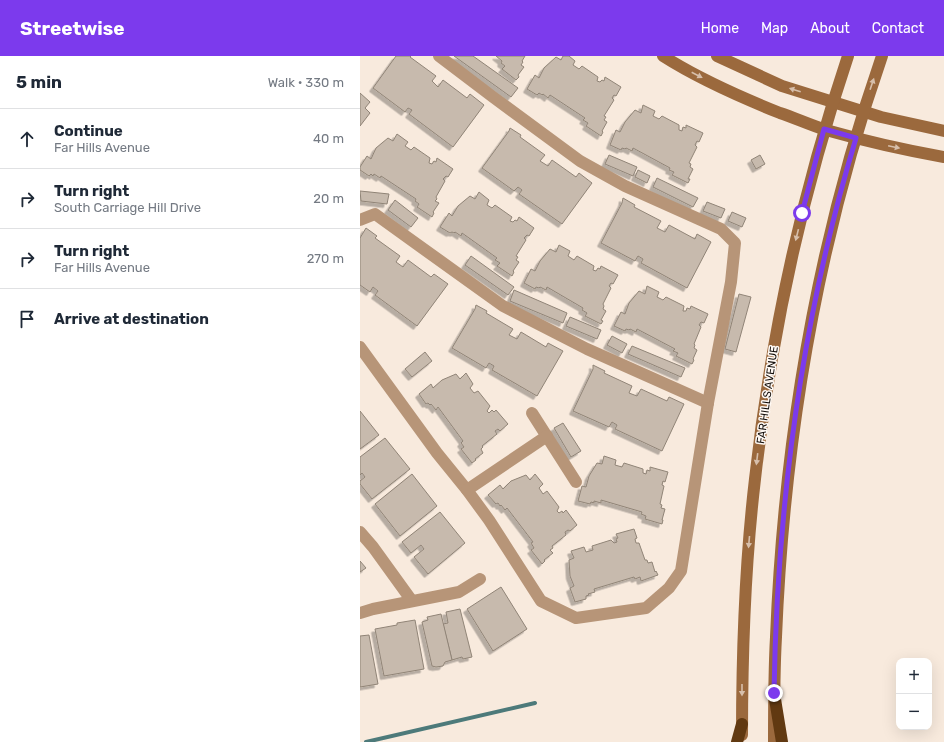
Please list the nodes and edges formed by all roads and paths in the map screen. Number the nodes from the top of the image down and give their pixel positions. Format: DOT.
graph roads {
  1 [pos="439,56"];
  2 [pos="663,56"];
  3 [pos="717,56"];
  4 [pos="848,56"];
  5 [pos="882,56"];
  6 [pos="832,102"];
  7 [pos="863,112"];
  8 [pos="824,129"];
  9 [pos="944,131"];
  10 [pos="856,138"];
  11 [pos="944,157"];
  12 [pos="360,220"];
  13 [pos="360,347"];
  14 [pos="708,403"];
  15 [pos="532,413"];
  16 [pos="547,436"];
  17 [pos="576,482"];
  18 [pos="467,490"];
  19 [pos="360,532"];
  20 [pos="480,579"];
  21 [pos="412,601"];
  22 [pos="360,613"];
  23 [pos="774,693"];
  24 [pos="742,724"];
  25 [pos="737,742"];
  26 [pos="742,742"];
  27 [pos="774,742"];
  28 [pos="782,742"];
  1 -- 14 [label="street"];
  2 -- 8 [label="main road, one-way"];
  6 -- 3 [label="main road, one-way"];
  4 -- 6 [label="main road, FAR HILLS AVENUE"];
  7 -- 5 [label="main road, one-way"];
  6 -- 7 [label="main road"];
  6 -- 8 [label="main road, FAR HILLS AVENUE"];
  7 -- 9 [label="main road"];
  7 -- 10 [label="main road"];
  8 -- 10 [label="main road"];
  8 -- 24 [label="main road, FAR HILLS AVENUE, one-way"];
  10 -- 11 [label="main road, one-way"];
  10 -- 23 [label="main road"];
  12 -- 14 [label="street"];
  13 -- 18 [label="street"];
  14 -- 18 [label="street"];
  15 -- 16 [label="street"];
  16 -- 17 [label="street"];
  16 -- 18 [label="street"];
  19 -- 21 [label="street"];
  20 -- 21 [label="street"];
  21 -- 22 [label="street"];
  23 -- 27 [label="main road"];
  23 -- 28 [label="highway"];
  24 -- 25 [label="highway"];
  24 -- 26 [label="main road, FAR HILLS AVENUE"];
}
